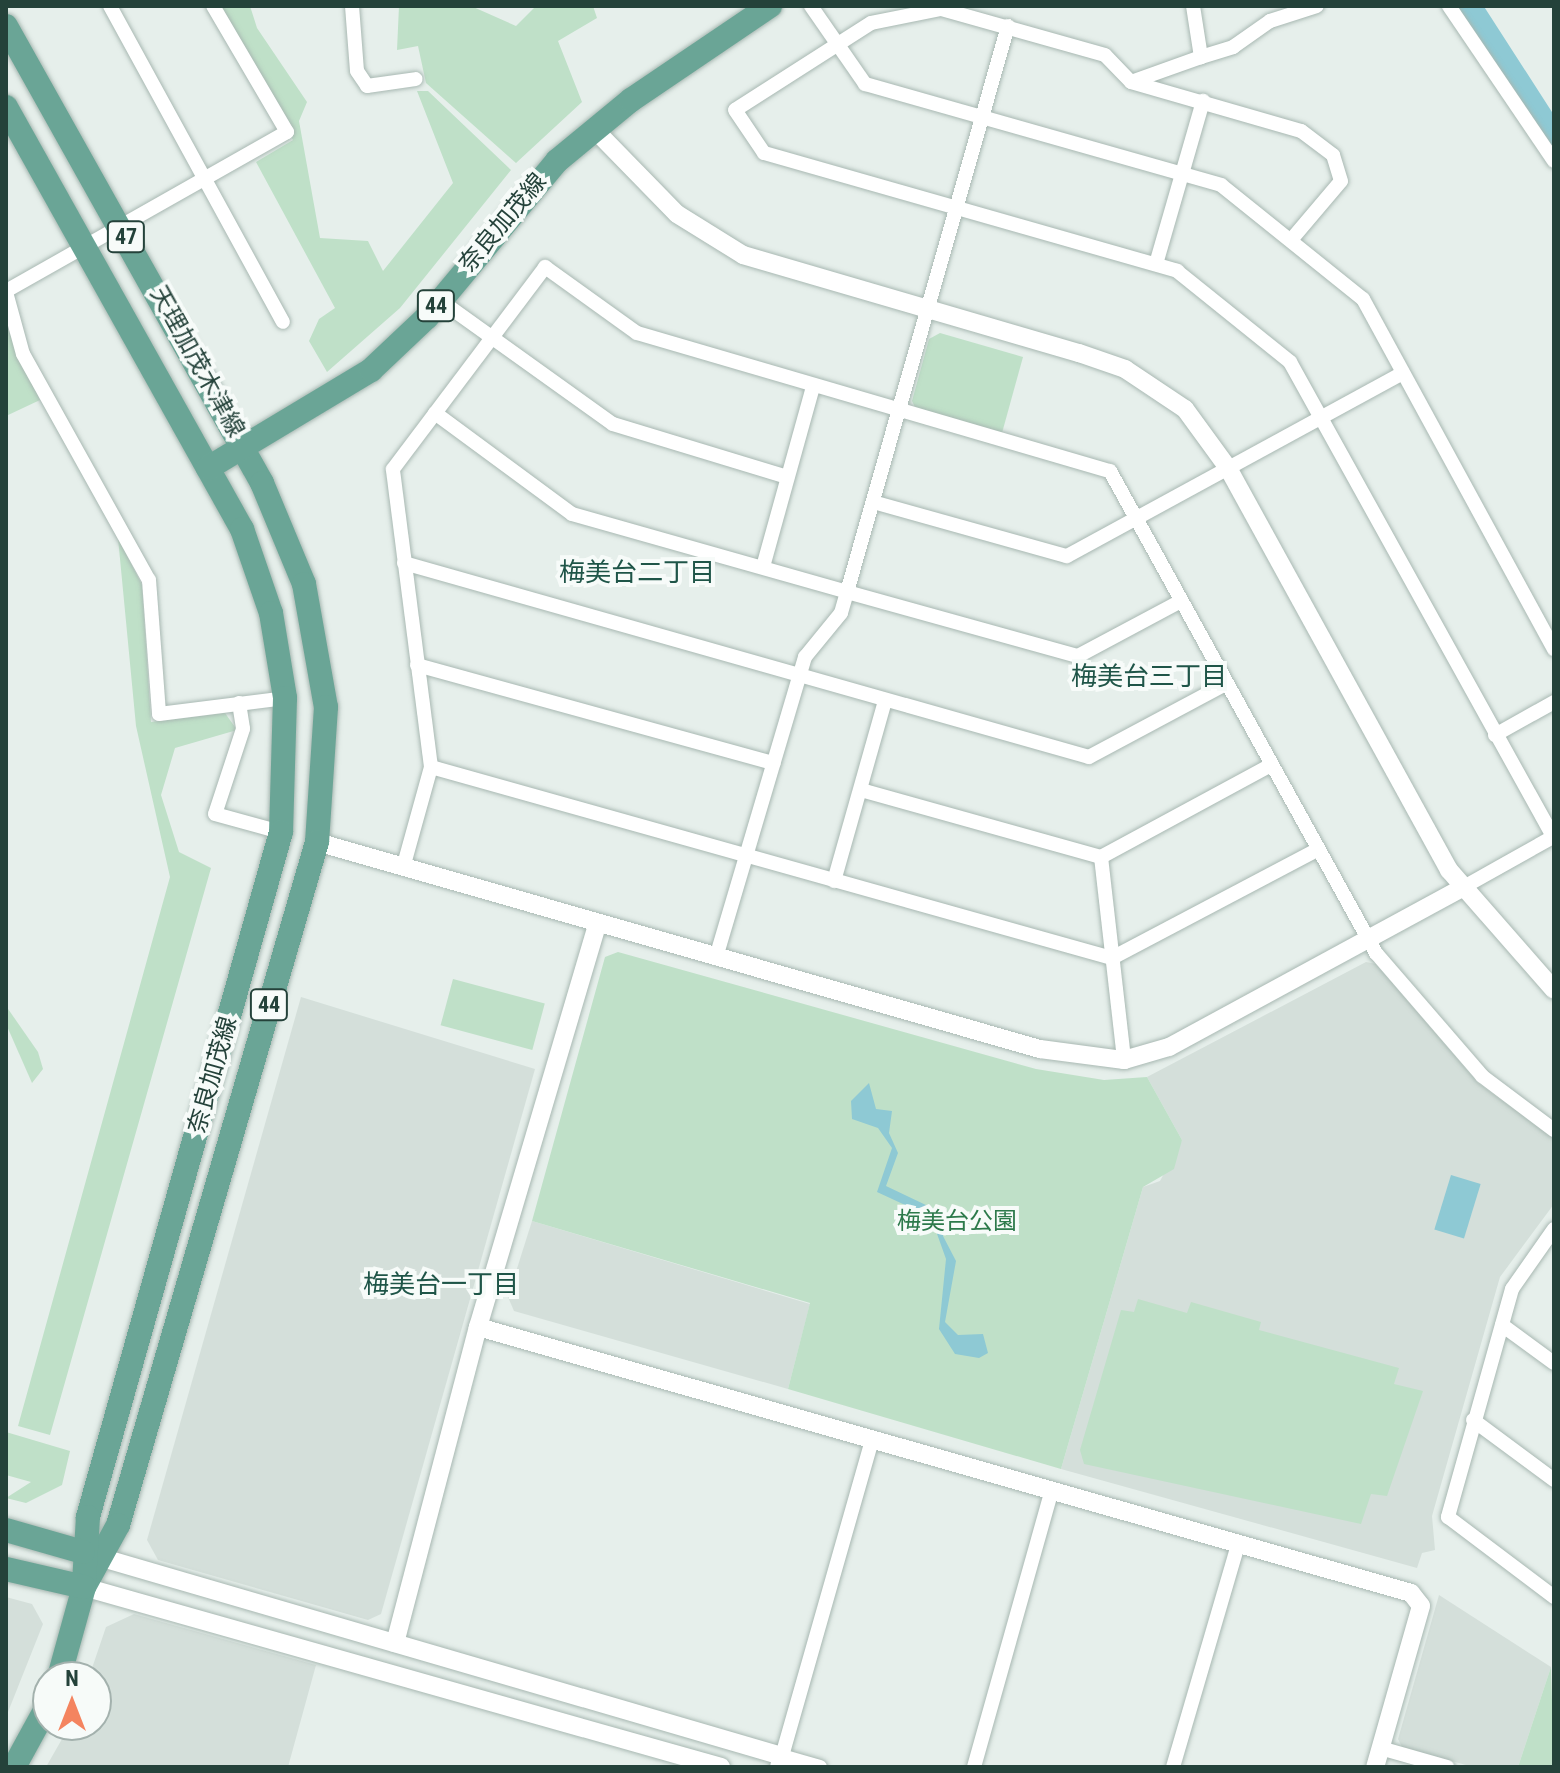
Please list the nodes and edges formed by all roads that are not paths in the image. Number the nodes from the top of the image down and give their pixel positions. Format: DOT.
graph roads {
  1 [pos="110,6"];
  2 [pos="213,6"];
  3 [pos="352,6"];
  4 [pos="770,6"];
  5 [pos="811,6"];
  6 [pos="1193,6"];
  7 [pos="1317,6"];
  8 [pos="1449,6"];
  9 [pos="6,26"];
  10 [pos="1008,26"];
  11 [pos="838,45"];
  12 [pos="1201,57"];
  13 [pos="416,79"];
  14 [pos="1131,82"];
  15 [pos="1203,101"];
  16 [pos="6,107"];
  17 [pos="982,118"];
  18 [pos="595,130"];
  19 [pos="1554,161"];
  20 [pos="1181,174"];
  21 [pos="205,179"];
  22 [pos="956,209"];
  23 [pos="121,228"];
  24 [pos="1291,240"];
  25 [pos="86,249"];
  26 [pos="1156,264"];
  27 [pos="6,291"];
  28 [pos="441,301"];
  29 [pos="926,310"];
  30 [pos="283,322"];
  31 [pos="491,338"];
  32 [pos="1402,373"];
  33 [pos="813,387"];
  34 [pos="899,411"];
  35 [pos="435,413"];
  36 [pos="1320,417"];
  37 [pos="245,448"];
  38 [pos="208,468"];
  39 [pos="1228,468"];
  40 [pos="787,477"];
  41 [pos="873,502"];
  42 [pos="1136,518"];
  43 [pos="404,563"];
  44 [pos="763,567"];
  45 [pos="847,592"];
  46 [pos="1181,601"];
  47 [pos="1554,649"];
  48 [pos="417,665"];
  49 [pos="801,675"];
  50 [pos="1226,684"];
  51 [pos="285,698"];
  52 [pos="885,701"];
  53 [pos="1554,702"];
  54 [pos="239,703"];
  55 [pos="1495,735"];
  56 [pos="774,763"];
  57 [pos="1271,765"];
  58 [pos="431,767"];
  59 [pos="861,790"];
  60 [pos="281,832"];
  61 [pos="1554,837"];
  62 [pos="317,842"];
  63 [pos="1317,850"];
  64 [pos="750,857"];
  65 [pos="1101,857"];
  66 [pos="403,868"];
  67 [pos="834,881"];
  68 [pos="1462,888"];
  69 [pos="597,924"];
  70 [pos="1367,939"];
  71 [pos="716,958"];
  72 [pos="1112,958"];
  73 [pos="1554,990"];
  74 [pos="1124,1060"];
  75 [pos="1554,1130"];
  76 [pos="1551,1237"];
  77 [pos="1502,1325"];
  78 [pos="478,1327"];
  79 [pos="1554,1363"];
  80 [pos="1473,1420"];
  81 [pos="872,1440"];
  82 [pos="1554,1480"];
  83 [pos="1052,1490"];
  84 [pos="6,1530"];
  85 [pos="1239,1542"];
  86 [pos="91,1555"];
  87 [pos="6,1569"];
  88 [pos="84,1587"];
  89 [pos="1554,1597"];
  90 [pos="395,1643"];
  91 [pos="63,1661"];
  92 [pos="32,1734"];
  93 [pos="1380,1748"];
  94 [pos="780,1761"];
  95 [pos="14,1767"];
  96 [pos="721,1767"];
  97 [pos="820,1767"];
  98 [pos="974,1767"];
  99 [pos="1173,1767"];
  100 [pos="1375,1767"];
  101 [pos="1447,1767"];
  1 -- 21 [label="street"];
  2 -- 21 [label="street"];
  3 -- 13 [label="street"];
  4 -- 18 [label="main road, 奈良加茂線 / 44"];
  5 -- 11 [label="street"];
  6 -- 12 [label="street"];
  7 -- 12 [label="street"];
  8 -- 19 [label="street"];
  9 -- 23 [label="main road, 天理加茂木津線 / 47"];
  10 -- 11 [label="street"];
  10 -- 14 [label="street"];
  10 -- 17 [label="street"];
  11 -- 17 [label="street"];
  11 -- 22 [label="street"];
  12 -- 14 [label="street"];
  14 -- 15 [label="street"];
  15 -- 20 [label="street"];
  15 -- 24 [label="street"];
  16 -- 25 [label="main road, 天理加茂木津線 / 47"];
  17 -- 20 [label="street"];
  17 -- 22 [label="street"];
  18 -- 28 [label="main road, 奈良加茂線 / 44"];
  18 -- 29 [label="street"];
  20 -- 24 [label="street"];
  20 -- 26 [label="street"];
  21 -- 23 [label="street"];
  21 -- 30 [label="street"];
  22 -- 26 [label="street"];
  22 -- 29 [label="street"];
  23 -- 25 [label="street"];
  23 -- 37 [label="main road, 天理加茂木津線 / 47"];
  24 -- 32 [label="street"];
  25 -- 27 [label="street"];
  25 -- 38 [label="main road, 天理加茂木津線 / 47"];
  26 -- 36 [label="street"];
  27 -- 54 [label="street"];
  28 -- 31 [label="street"];
  28 -- 37 [label="main road, 奈良加茂線 / 44"];
  29 -- 34 [label="street"];
  29 -- 39 [label="street"];
  31 -- 33 [label="street"];
  31 -- 35 [label="street"];
  31 -- 40 [label="street"];
  32 -- 36 [label="street"];
  32 -- 47 [label="street"];
  33 -- 34 [label="street"];
  33 -- 40 [label="street"];
  34 -- 41 [label="street"];
  34 -- 42 [label="street"];
  35 -- 43 [label="street"];
  35 -- 44 [label="street"];
  36 -- 39 [label="street"];
  36 -- 55 [label="street"];
  37 -- 38 [label="main road, 奈良加茂線 / 44"];
  37 -- 62 [label="main road, 奈良加茂線 / 44"];
  38 -- 51 [label="main road, 奈良加茂線 / 44"];
  39 -- 42 [label="street"];
  39 -- 68 [label="street"];
  40 -- 44 [label="street"];
  41 -- 42 [label="street"];
  41 -- 45 [label="street"];
  42 -- 46 [label="street"];
  43 -- 48 [label="street"];
  43 -- 49 [label="street"];
  44 -- 45 [label="street"];
  45 -- 46 [label="street"];
  45 -- 49 [label="street"];
  46 -- 50 [label="street"];
  48 -- 56 [label="street"];
  48 -- 58 [label="street"];
  49 -- 52 [label="street"];
  49 -- 56 [label="street"];
  50 -- 52 [label="street"];
  50 -- 57 [label="street"];
  51 -- 54 [label="street"];
  51 -- 60 [label="main road, 奈良加茂線 / 44"];
  52 -- 59 [label="street"];
  53 -- 55 [label="street"];
  54 -- 60 [label="street"];
  55 -- 61 [label="street"];
  56 -- 64 [label="street"];
  57 -- 63 [label="street"];
  57 -- 65 [label="street"];
  58 -- 64 [label="street"];
  58 -- 66 [label="street"];
  59 -- 65 [label="street"];
  59 -- 67 [label="street"];
  60 -- 86 [label="main road, 奈良加茂線 / 44"];
  61 -- 68 [label="street"];
  62 -- 66 [label="street"];
  62 -- 86 [label="main road, 奈良加茂線 / 44"];
  63 -- 70 [label="street"];
  63 -- 72 [label="street"];
  64 -- 67 [label="street"];
  64 -- 71 [label="street"];
  65 -- 72 [label="street"];
  66 -- 69 [label="street"];
  67 -- 72 [label="street"];
  68 -- 70 [label="street"];
  68 -- 73 [label="street"];
  69 -- 71 [label="street"];
  69 -- 78 [label="street"];
  70 -- 74 [label="street"];
  70 -- 75 [label="street"];
  71 -- 74 [label="street"];
  72 -- 74 [label="street"];
  76 -- 77 [label="street"];
  77 -- 79 [label="street"];
  77 -- 80 [label="street"];
  78 -- 81 [label="street"];
  78 -- 90 [label="street"];
  80 -- 82 [label="street"];
  80 -- 89 [label="street"];
  81 -- 83 [label="street"];
  81 -- 94 [label="street"];
  83 -- 85 [label="street"];
  83 -- 98 [label="street"];
  84 -- 86 [label="main road"];
  85 -- 93 [label="street"];
  85 -- 99 [label="street"];
  86 -- 88 [label="main road, 奈良加茂線 / 44"];
  86 -- 90 [label="street"];
  87 -- 88 [label="main road"];
  88 -- 91 [label="main road, 奈良加茂線 / 44"];
  88 -- 96 [label="street"];
  90 -- 94 [label="street"];
  92 -- 95 [label="main road"];
  93 -- 100 [label="street"];
  93 -- 101 [label="street"];
  94 -- 97 [label="street"];
}
